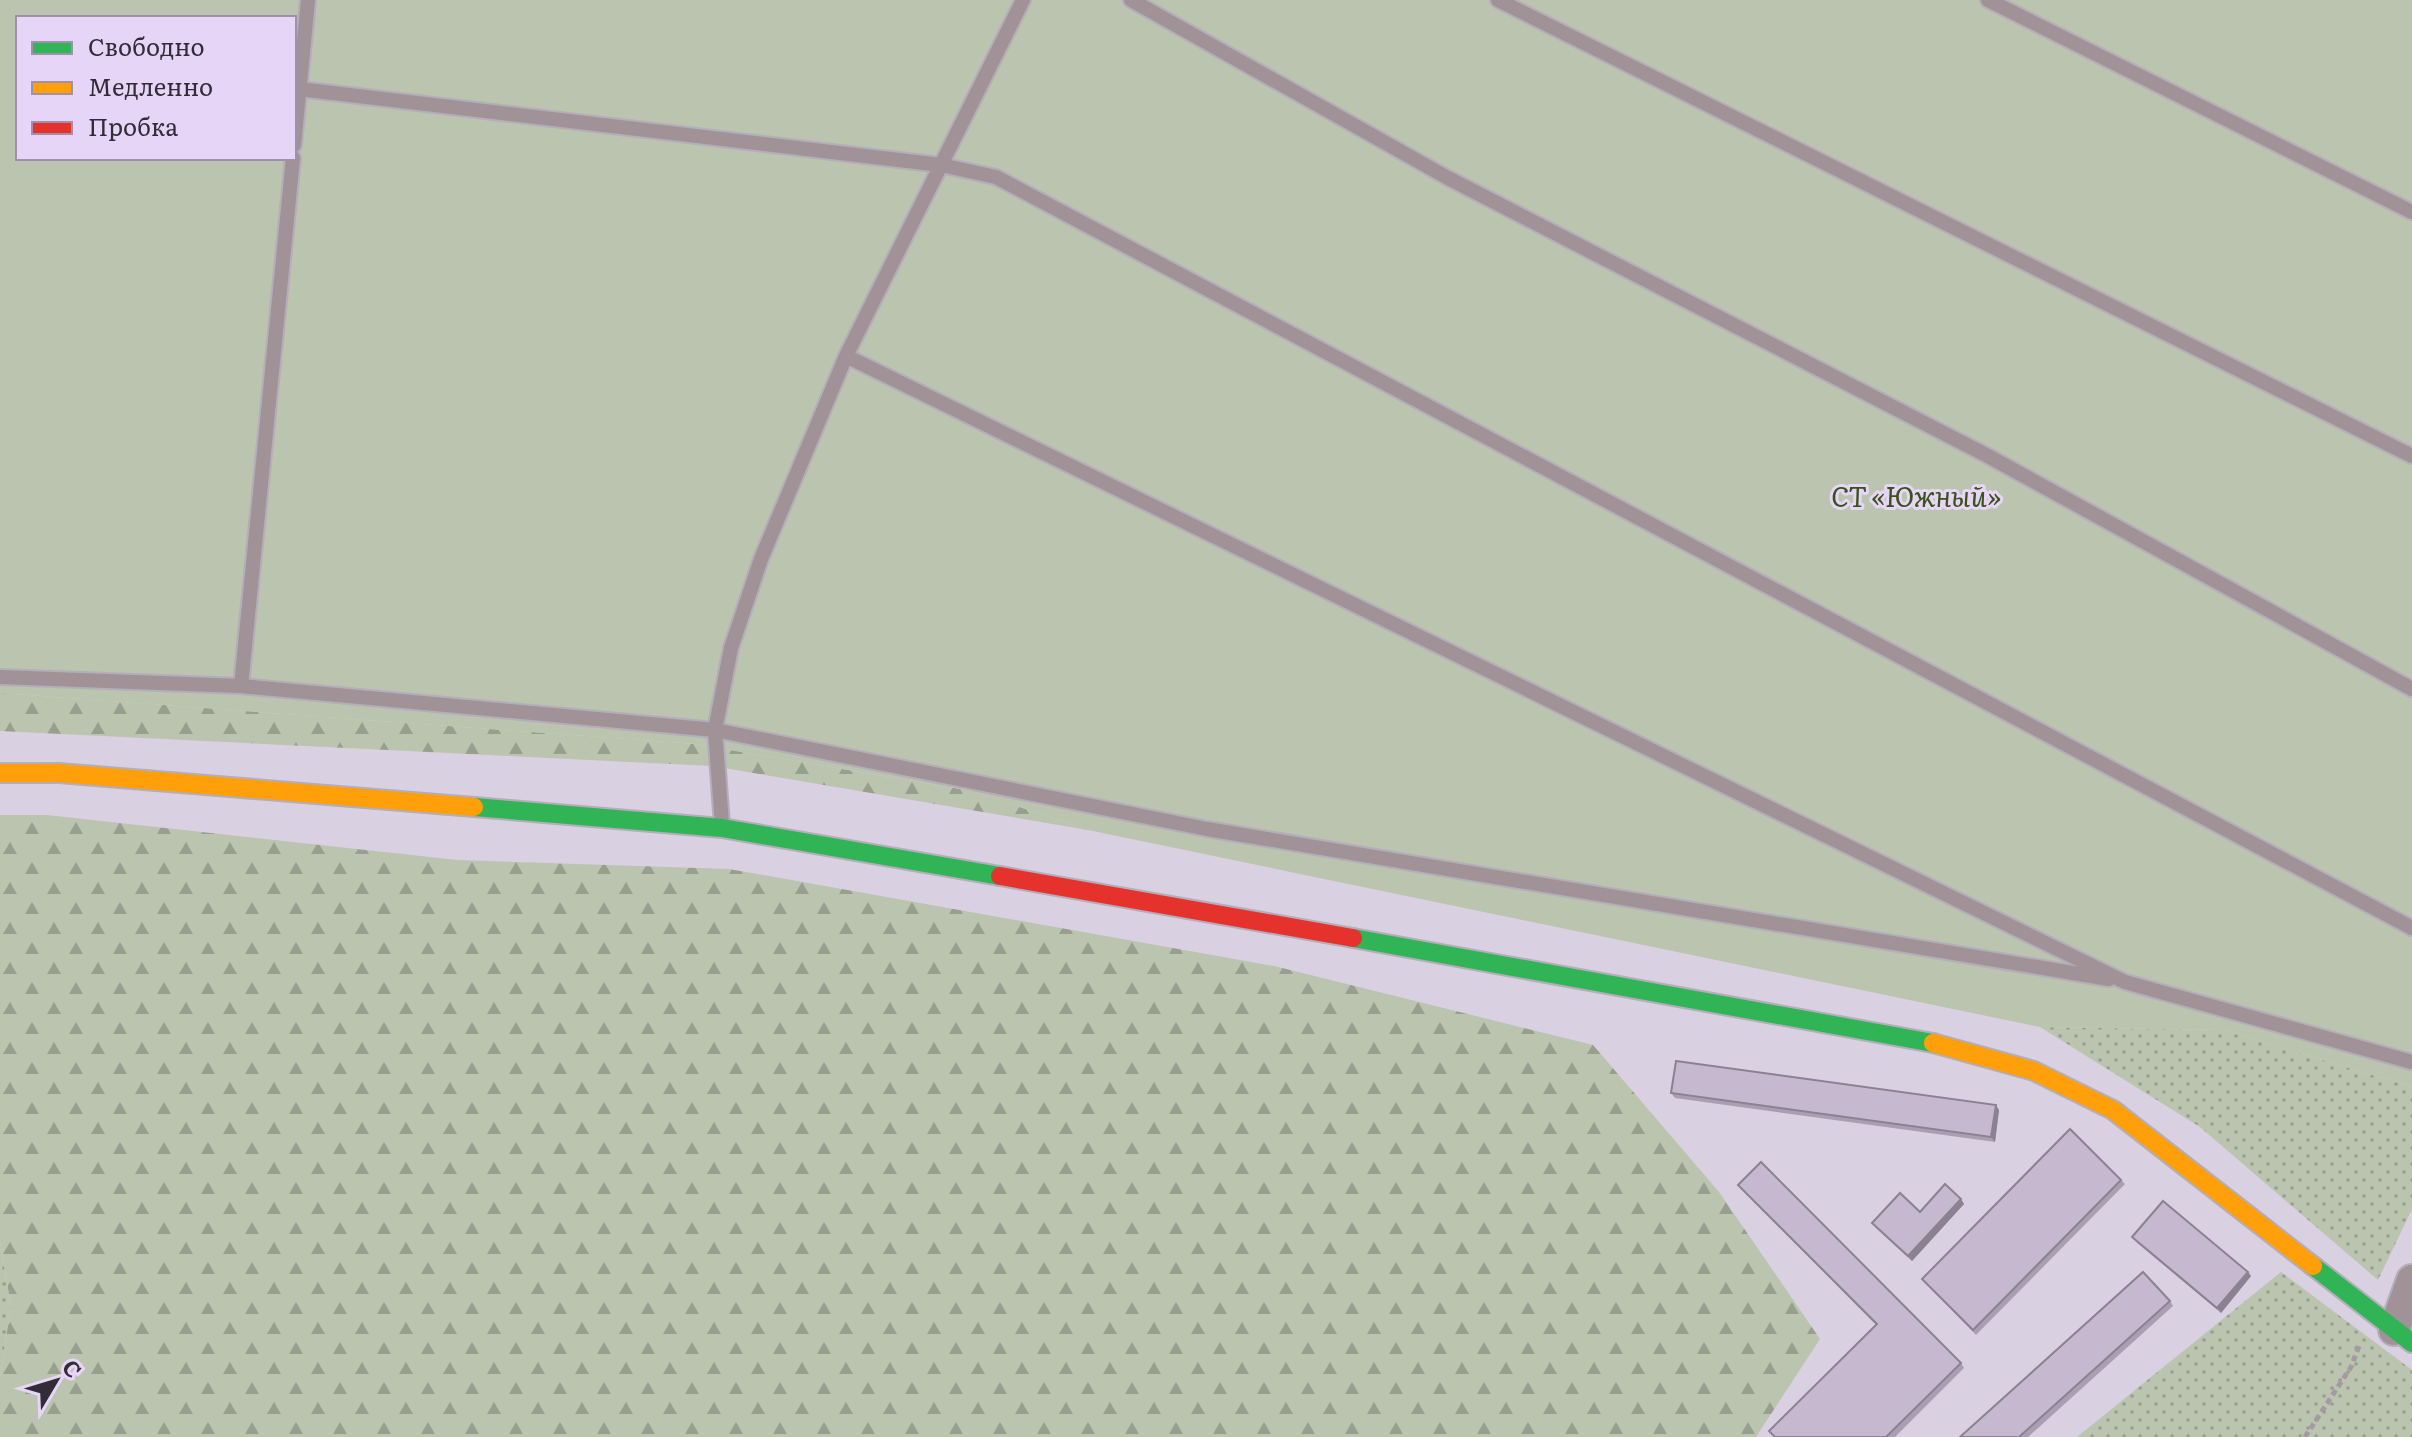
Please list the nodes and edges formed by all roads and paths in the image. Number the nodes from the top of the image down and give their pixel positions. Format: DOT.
graph roads {
  1 [pos="308,0"];
  2 [pos="1023,0"];
  3 [pos="1131,0"];
  4 [pos="1498,0"];
  5 [pos="1988,0"];
  6 [pos="299,89"];
  7 [pos="296,123"];
  8 [pos="293,160"];
  9 [pos="941,165"];
  10 [pos="2412,212"];
  11 [pos="846,356"];
  12 [pos="2412,456"];
  13 [pos="0,677"];
  14 [pos="241,686"];
  15 [pos="2412,689"];
  16 [pos="715,730"];
  17 [pos="0,773"];
  18 [pos="722,828"];
  19 [pos="2412,928"];
  20 [pos="2125,982"];
  21 [pos="2412,1062"];
  22 [pos="2412,1280"];
  23 [pos="2394,1329"];
  24 [pos="2305,1437"];
  1 -- 6 [label="lane"];
  2 -- 9 [label="lane"];
  3 -- 15 [label="lane"];
  4 -- 12 [label="lane"];
  5 -- 10 [label="lane"];
  6 -- 7 [label="lane"];
  6 -- 9 [label="lane"];
  8 -- 14 [label="lane"];
  9 -- 11 [label="lane"];
  9 -- 19 [label="lane"];
  11 -- 16 [label="lane"];
  11 -- 20 [label="lane"];
  13 -- 14 [label="lane"];
  14 -- 16 [label="lane"];
  16 -- 18 [label="lane"];
  16 -- 20 [label="lane"];
  17 -- 18 [label="street"];
  18 -- 23 [label="street"];
  20 -- 21 [label="lane"];
  22 -- 23 [label="street"];
  23 -- 24 [label="path"];
}
